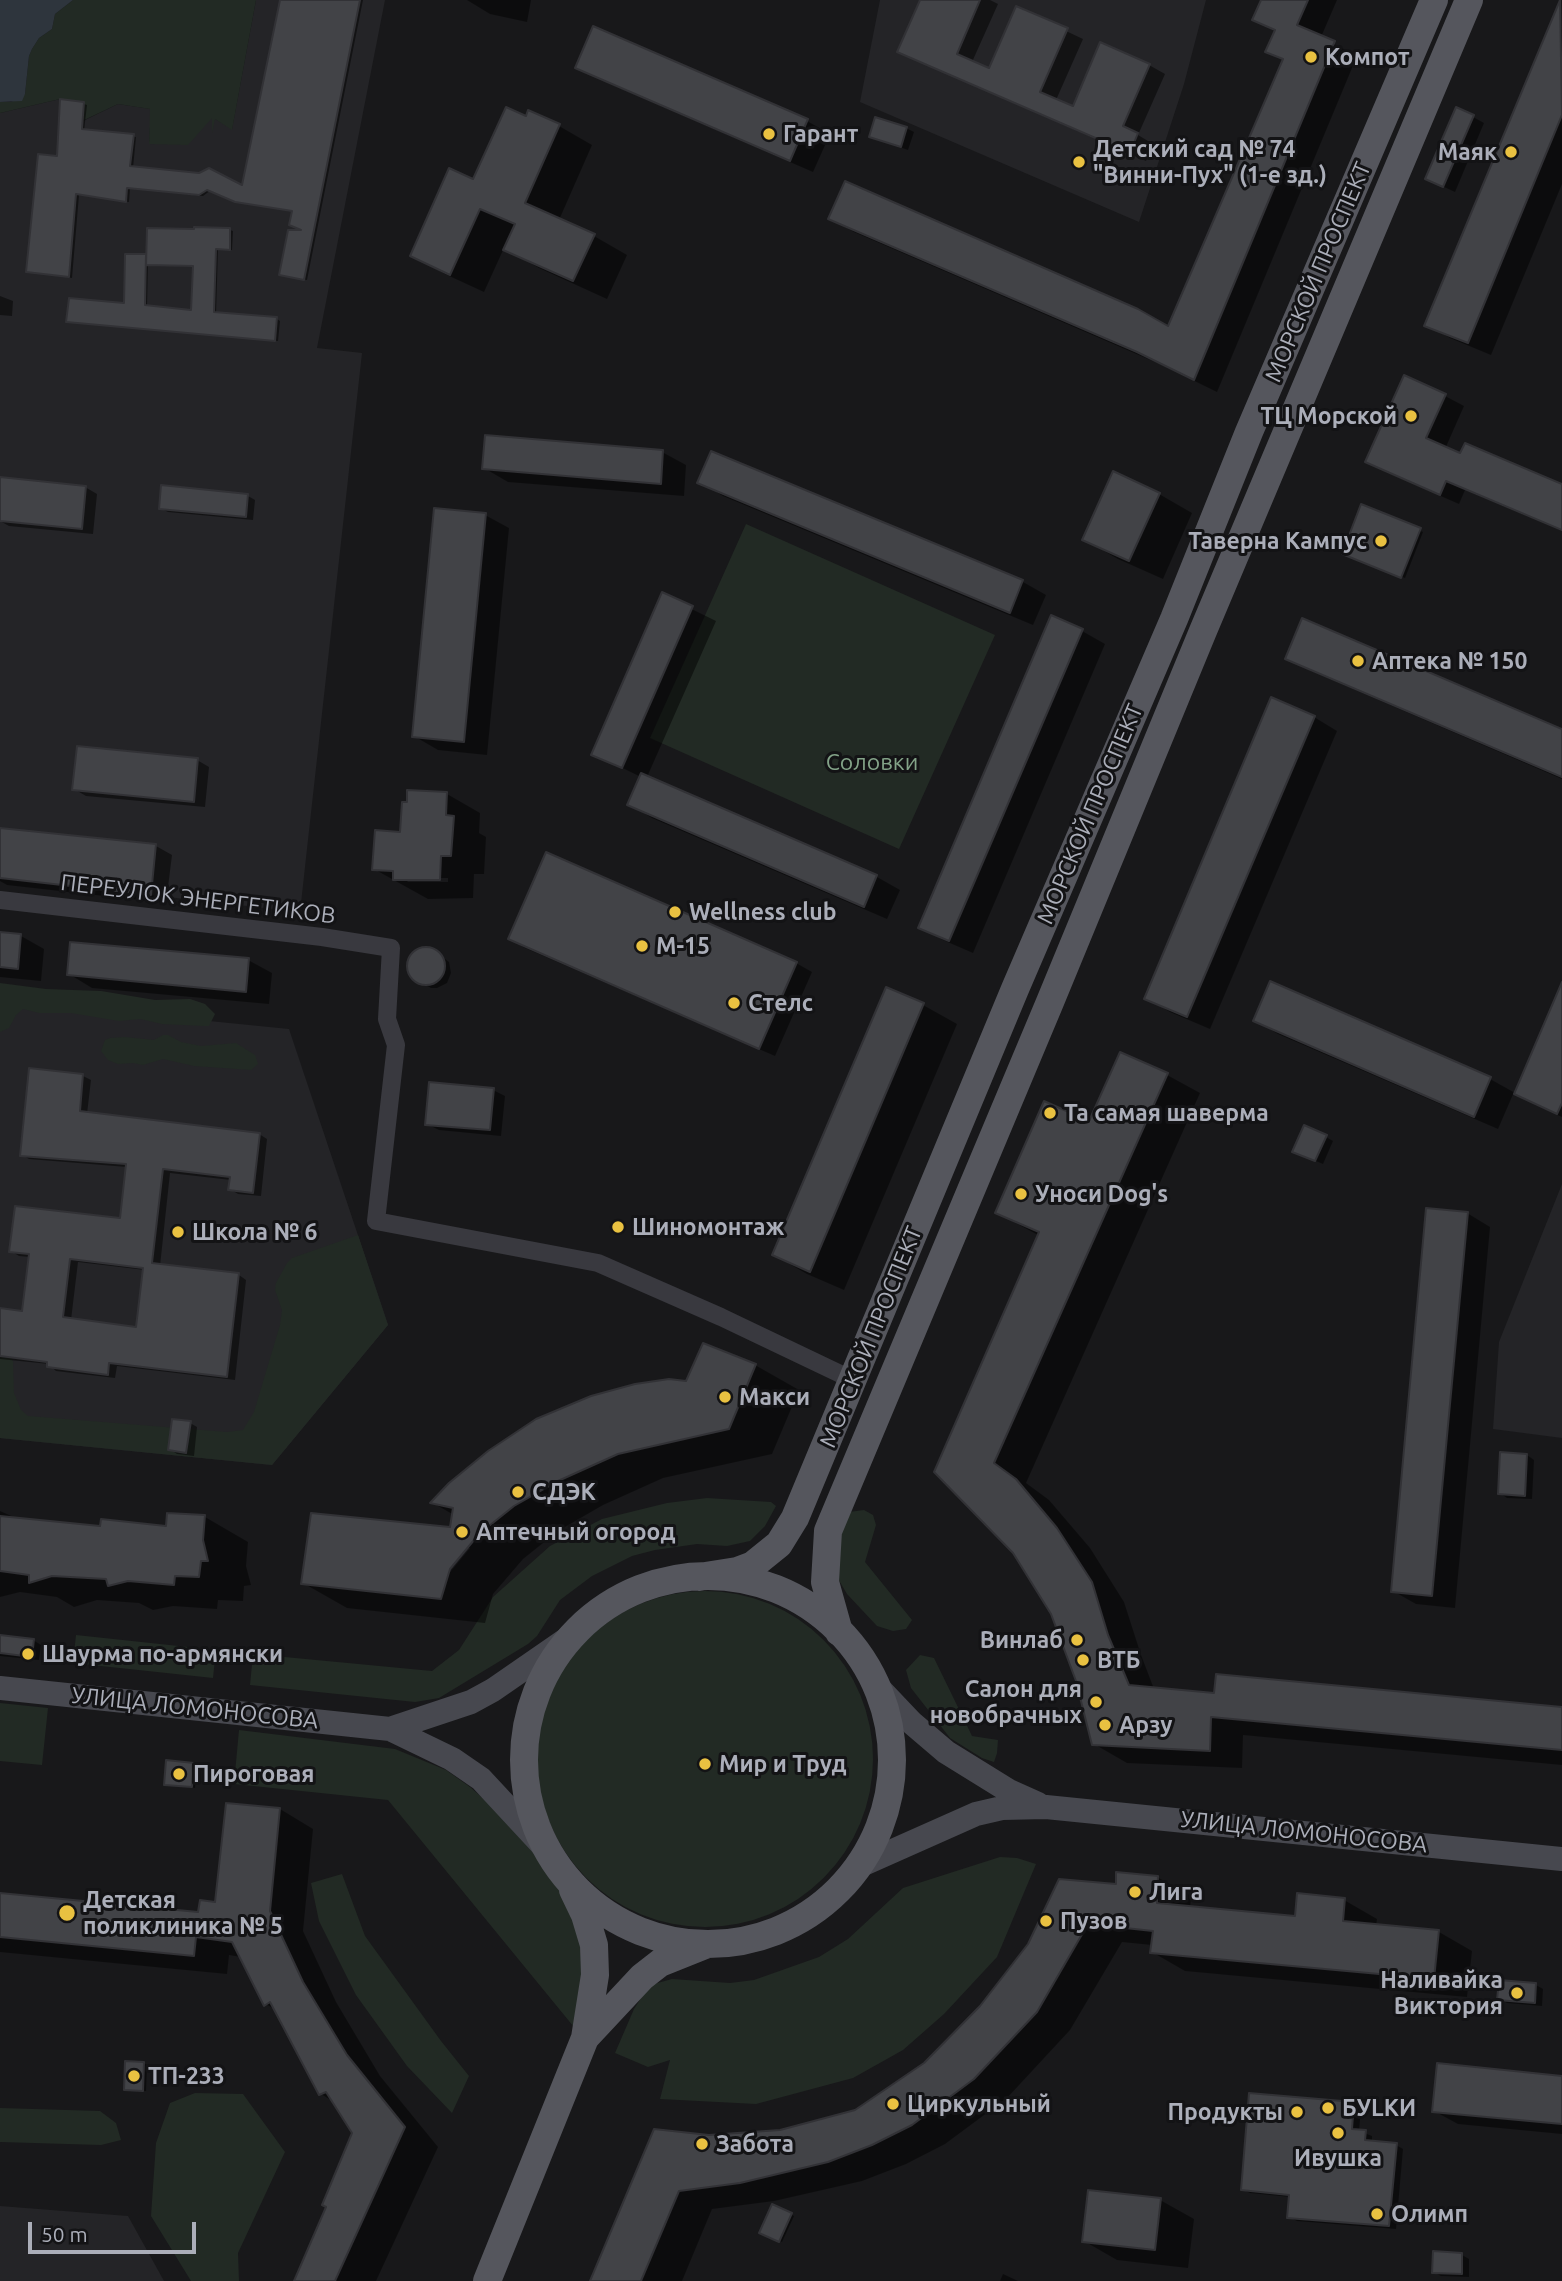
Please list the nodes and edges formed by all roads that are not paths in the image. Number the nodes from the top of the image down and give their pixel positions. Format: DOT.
graph roads {
  1 [pos="1434,0"];
  2 [pos="1469,0"];
  3 [pos="1249,432"];
  4 [pos="1282,443"];
  5 [pos="1174,619"];
  6 [pos="1203,631"];
  7 [pos="0,900"];
  8 [pos="853,1380"];
  9 [pos="886,1394"];
  10 [pos="699,1577"];
  11 [pos="839,1632"];
  12 [pos="574,1634"];
  13 [pos="875,1684"];
  14 [pos="0,1688"];
  15 [pos="390,1729"];
  16 [pos="1045,1807"];
  17 [pos="546,1849"];
  18 [pos="1562,1859"];
  19 [pos="859,1866"];
  20 [pos="569,1881"];
  21 [pos="707,1944"];
  22 [pos="585,2038"];
  23 [pos="487,2281"];
  1 -- 3 [label="main road, МОРСКОЙ ПРОСПЕКТ"];
  2 -- 4 [label="main road, МОРСКОЙ ПРОСПЕКТ"];
  3 -- 4 [label="main road"];
  3 -- 5 [label="main road, МОРСКОЙ ПРОСПЕКТ"];
  4 -- 6 [label="main road, МОРСКОЙ ПРОСПЕКТ"];
  5 -- 6 [label="main road"];
  5 -- 8 [label="main road, МОРСКОЙ ПРОСПЕКТ"];
  6 -- 9 [label="main road, МОРСКОЙ ПРОСПЕКТ"];
  7 -- 8 [label="street, ПЕРЕУЛОК ЭНЕРГЕТИКОВ"];
  8 -- 9 [label="main road"];
  8 -- 10 [label="main road, МОРСКОЙ ПРОСПЕКТ"];
  9 -- 11 [label="main road, МОРСКОЙ ПРОСПЕКТ"];
  10 -- 11 [label="main road"];
  10 -- 12 [label="main road"];
  11 -- 13 [label="main road"];
  12 -- 15 [label="street"];
  12 -- 17 [label="main road"];
  13 -- 16 [label="street"];
  13 -- 19 [label="main road"];
  14 -- 15 [label="street, УЛИЦА ЛОМОНОСОВА"];
  15 -- 17 [label="street"];
  16 -- 18 [label="street, УЛИЦА ЛОМОНОСОВА"];
  16 -- 19 [label="street"];
  17 -- 20 [label="main road"];
  19 -- 21 [label="main road"];
  20 -- 21 [label="main road"];
  20 -- 22 [label="main road"];
  21 -- 22 [label="main road"];
  22 -- 23 [label="main road"];
}
